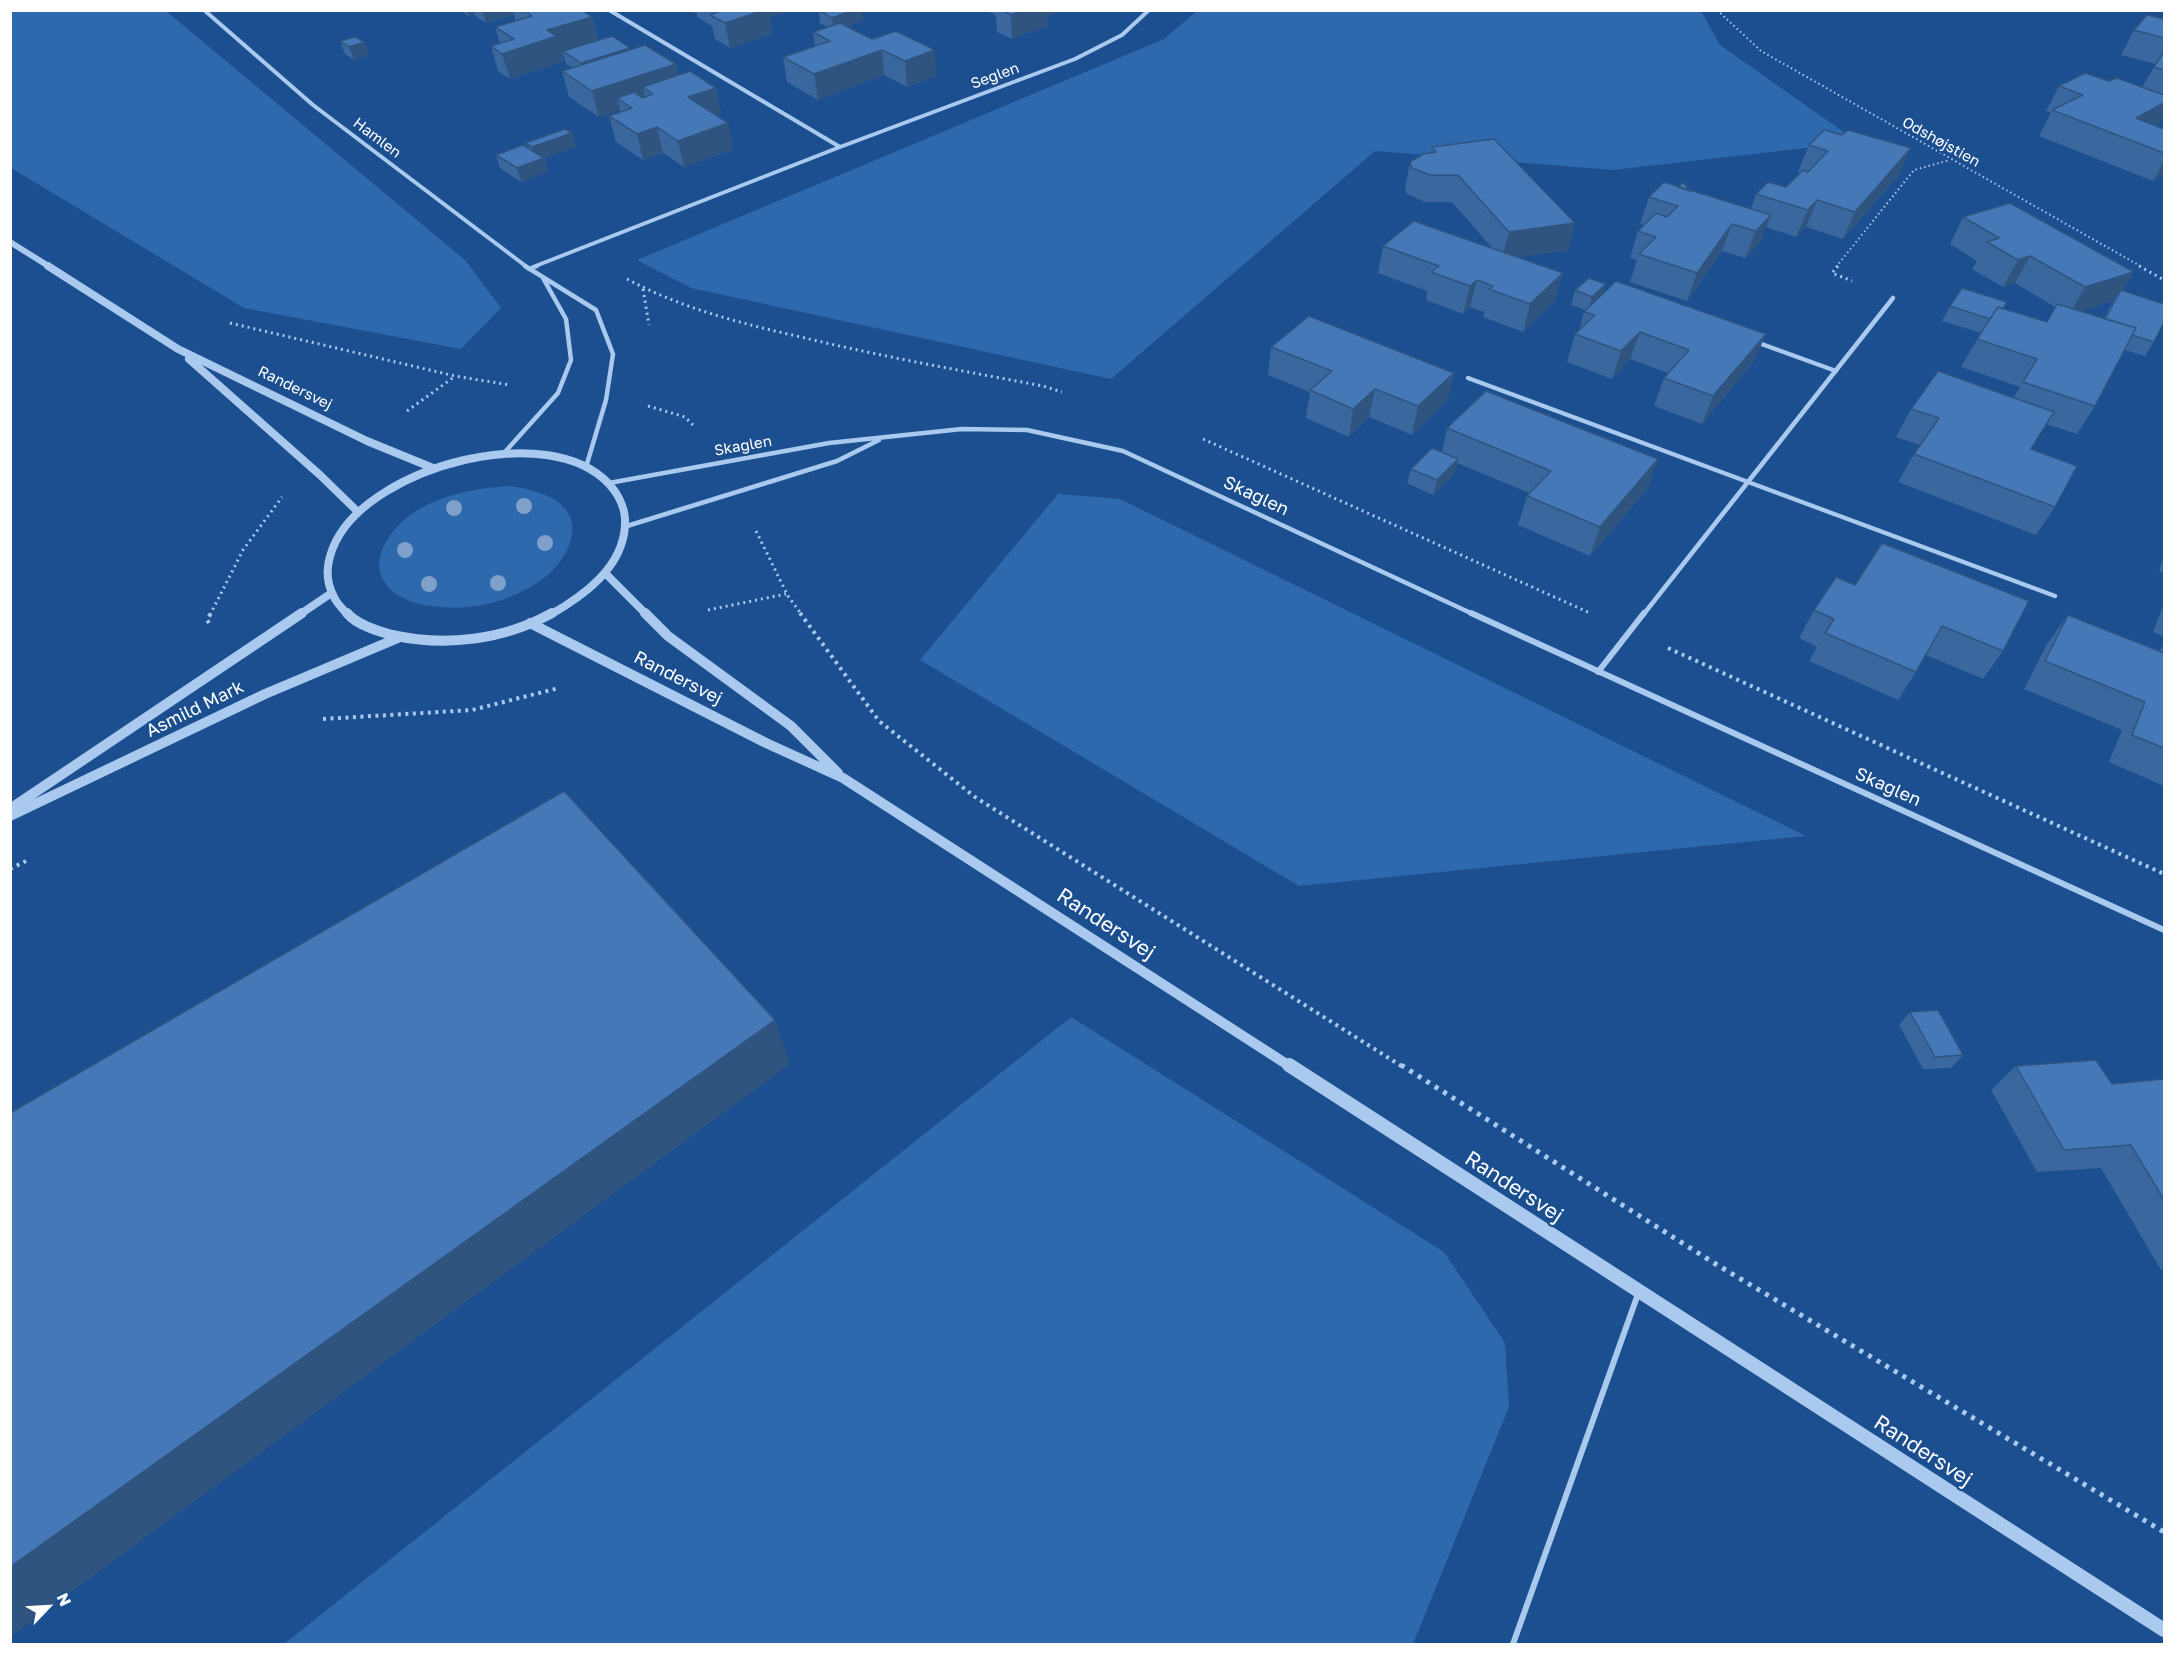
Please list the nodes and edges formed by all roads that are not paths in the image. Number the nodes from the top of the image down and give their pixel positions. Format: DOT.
graph roads {
  1 [pos="204,10"];
  2 [pos="609,10"];
  3 [pos="1149,10"];
  4 [pos="840,147"];
  5 [pos="10,242"];
  6 [pos="529,268"];
  7 [pos="542,277"];
  8 [pos="1893,298"];
  9 [pos="1747,339"];
  10 [pos="178,349"];
  11 [pos="1836,371"];
  12 [pos="1468,378"];
  13 [pos="881,439"];
  14 [pos="504,453"];
  15 [pos="586,467"];
  16 [pos="433,468"];
  17 [pos="1747,482"];
  18 [pos="609,483"];
  19 [pos="357,511"];
  20 [pos="627,525"];
  21 [pos="605,573"];
  22 [pos="330,594"];
  23 [pos="2055,596"];
  24 [pos="531,623"];
  25 [pos="398,638"];
  26 [pos="1598,672"];
  27 [pos="843,778"];
  28 [pos="10,809"];
  29 [pos="10,816"];
  30 [pos="2164,930"];
  31 [pos="1639,1291"];
  32 [pos="2164,1630"];
  33 [pos="1513,1644"];
  1 -- 6 [label="street, Hamlen"];
  2 -- 4 [label="street"];
  3 -- 4 [label="street, Seglen"];
  4 -- 6 [label="street, Seglen"];
  5 -- 10 [label="street, Randersvej"];
  6 -- 7 [label="street, Hamlen"];
  7 -- 14 [label="street, Hamlen"];
  7 -- 15 [label="street, Hamlen"];
  8 -- 11 [label="street"];
  9 -- 11 [label="street"];
  10 -- 16 [label="street, Randersvej"];
  10 -- 19 [label="street, Randersvej"];
  11 -- 17 [label="street"];
  12 -- 17 [label="street"];
  13 -- 18 [label="street, Skaglen"];
  13 -- 20 [label="street, Skaglen"];
  13 -- 26 [label="street, Skaglen"];
  14 -- 15 [label="street"];
  14 -- 16 [label="street"];
  15 -- 18 [label="street"];
  16 -- 19 [label="street"];
  17 -- 23 [label="street"];
  17 -- 26 [label="street"];
  18 -- 20 [label="street"];
  19 -- 22 [label="street"];
  20 -- 21 [label="street"];
  21 -- 24 [label="street"];
  21 -- 27 [label="street, Randersvej"];
  22 -- 25 [label="street"];
  22 -- 28 [label="street, Asmild Mark"];
  24 -- 25 [label="street"];
  24 -- 27 [label="street, Randersvej"];
  25 -- 29 [label="street, Asmild Mark"];
  26 -- 30 [label="street, Skaglen"];
  27 -- 31 [label="street, Randersvej"];
  31 -- 32 [label="street, Randersvej"];
  31 -- 33 [label="lane"];
}
